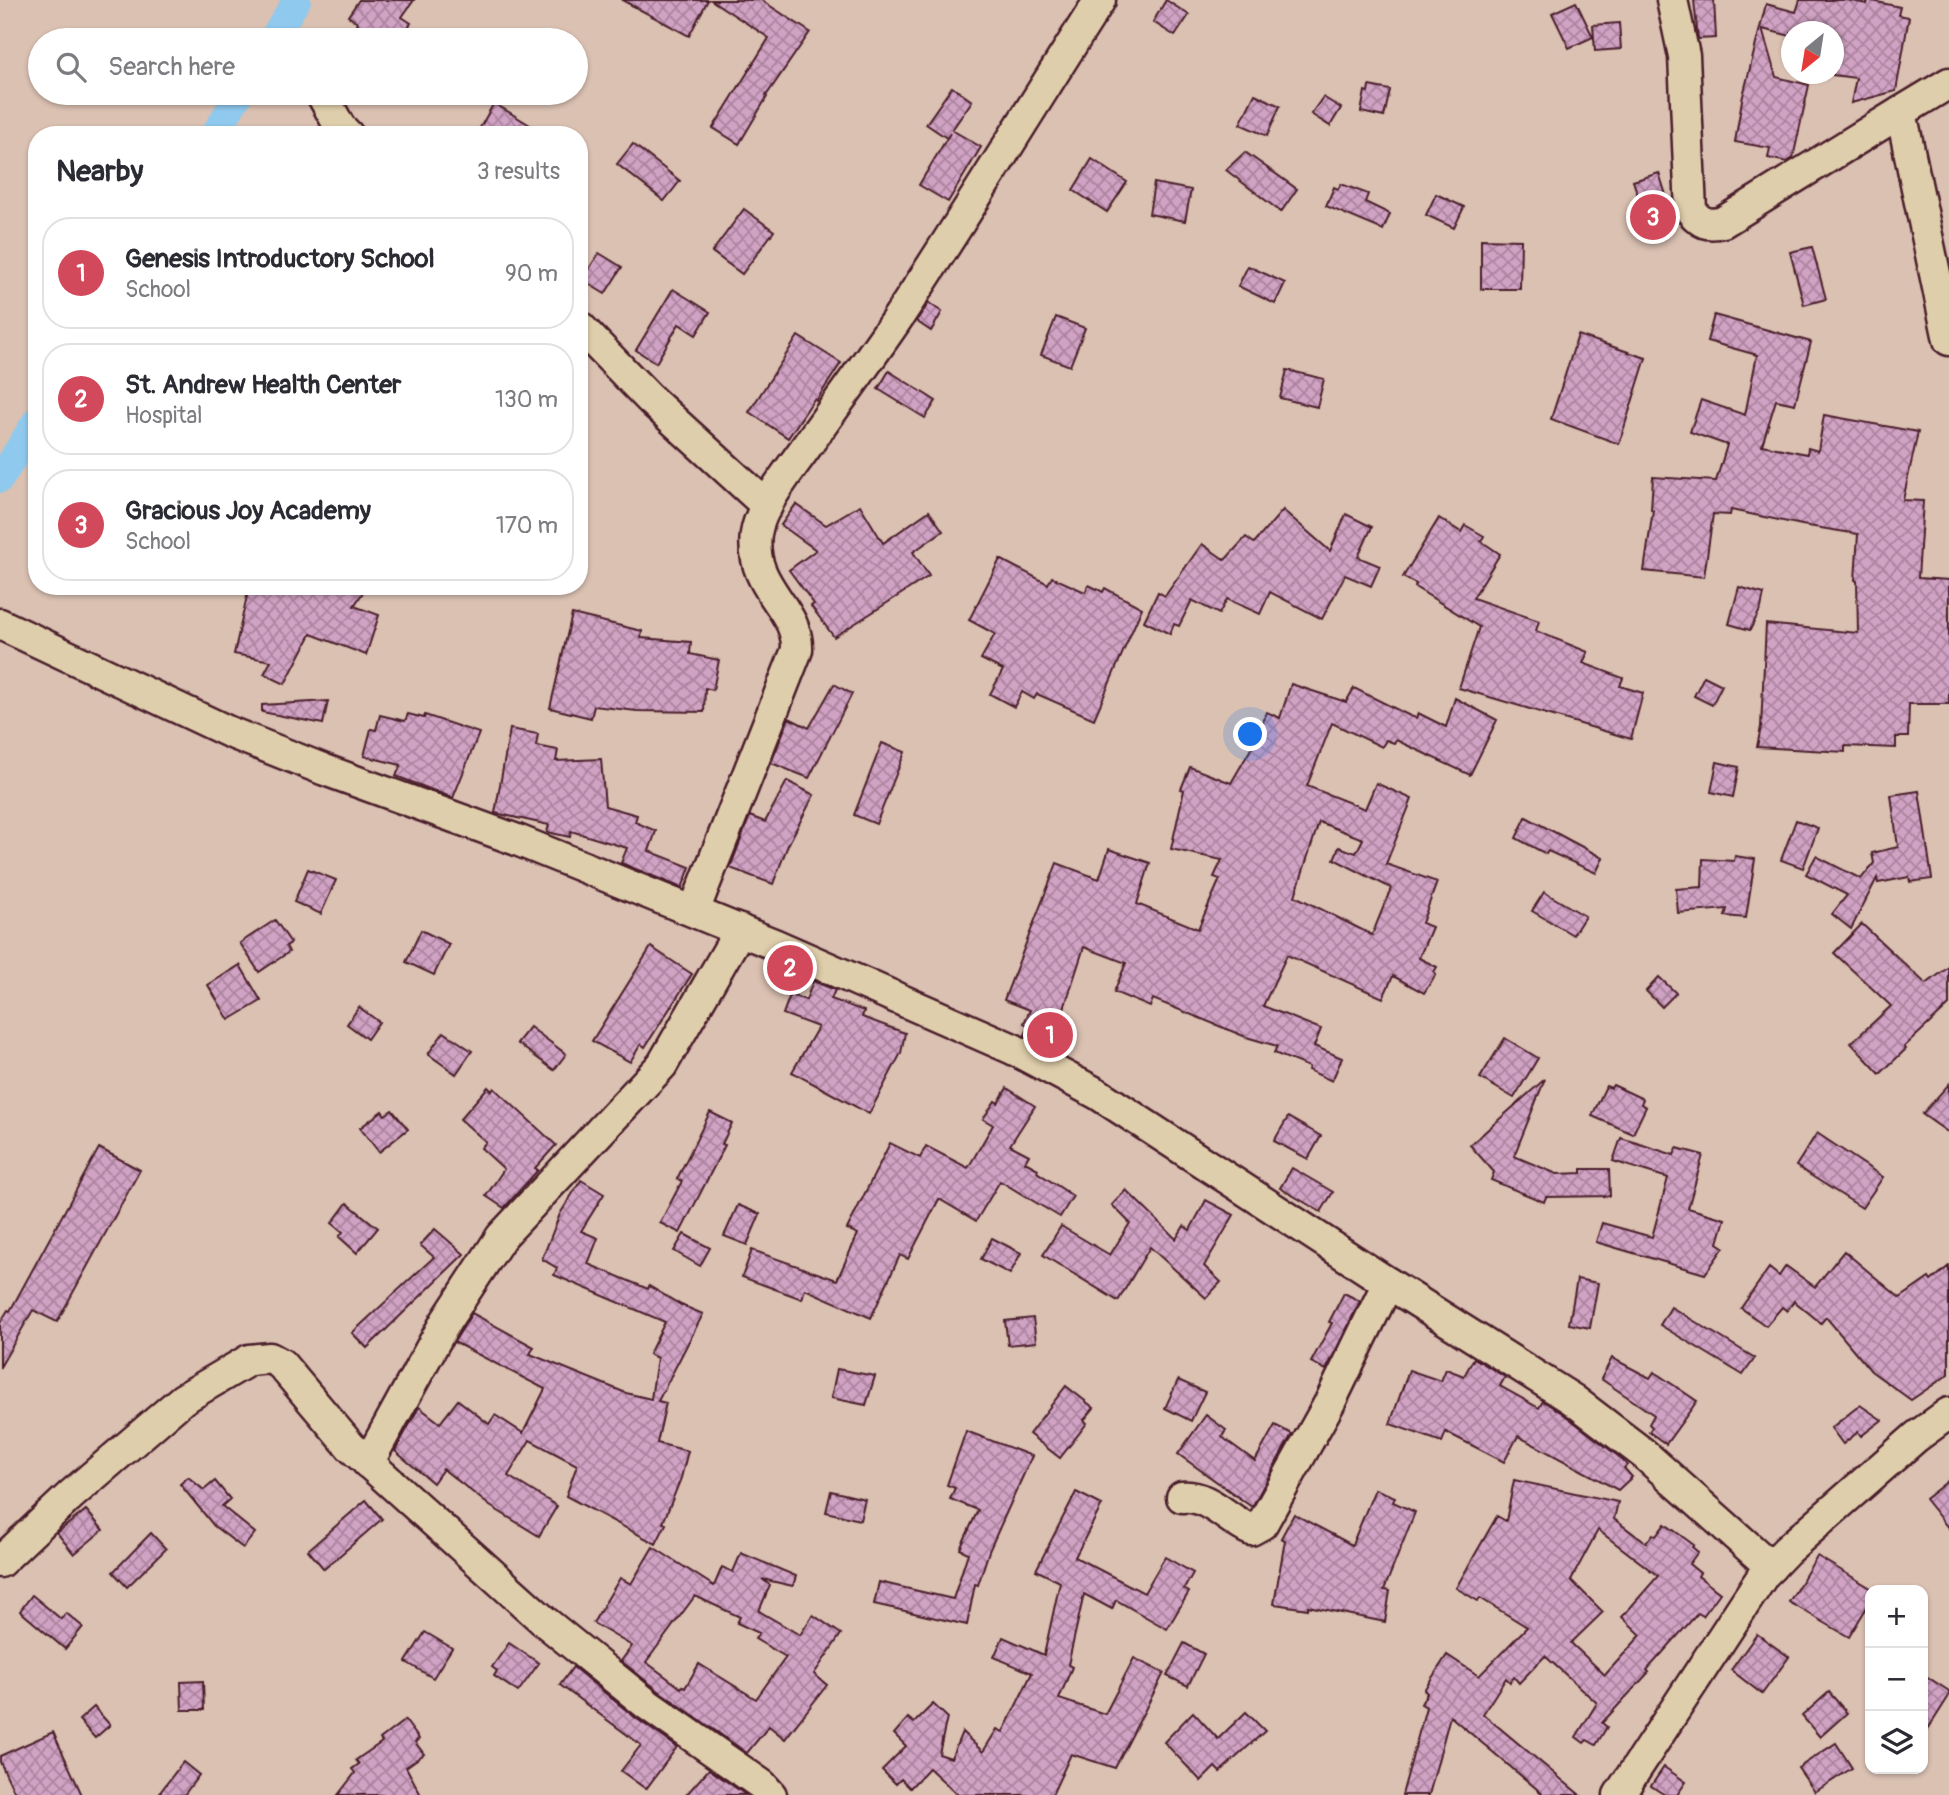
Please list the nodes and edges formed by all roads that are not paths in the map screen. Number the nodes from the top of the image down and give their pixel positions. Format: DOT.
graph roads {
  1 [pos="1100,0"];
  2 [pos="1672,0"];
  3 [pos="1949,83"];
  4 [pos="328,105"];
  5 [pos="1901,112"];
  6 [pos="340,126"];
  7 [pos="588,335"];
  8 [pos="1949,340"];
  9 [pos="767,506"];
  10 [pos="0,624"];
  11 [pos="694,911"];
  12 [pos="740,930"];
  13 [pos="1388,1283"];
  14 [pos="1949,1413"];
  15 [pos="368,1463"];
  16 [pos="1182,1497"];
  17 [pos="0,1562"];
  18 [pos="1771,1567"];
  19 [pos="771,1795"];
  20 [pos="1619,1795"];
  1 -- 9 [label="street"];
  2 -- 5 [label="street"];
  3 -- 5 [label="street"];
  4 -- 6 [label="street"];
  5 -- 8 [label="street"];
  7 -- 9 [label="street"];
  9 -- 11 [label="street"];
  10 -- 11 [label="street"];
  11 -- 12 [label="street"];
  12 -- 13 [label="street"];
  12 -- 15 [label="street"];
  13 -- 16 [label="street"];
  13 -- 18 [label="street"];
  14 -- 18 [label="street"];
  15 -- 17 [label="street"];
  15 -- 19 [label="street"];
  18 -- 20 [label="street"];
}
